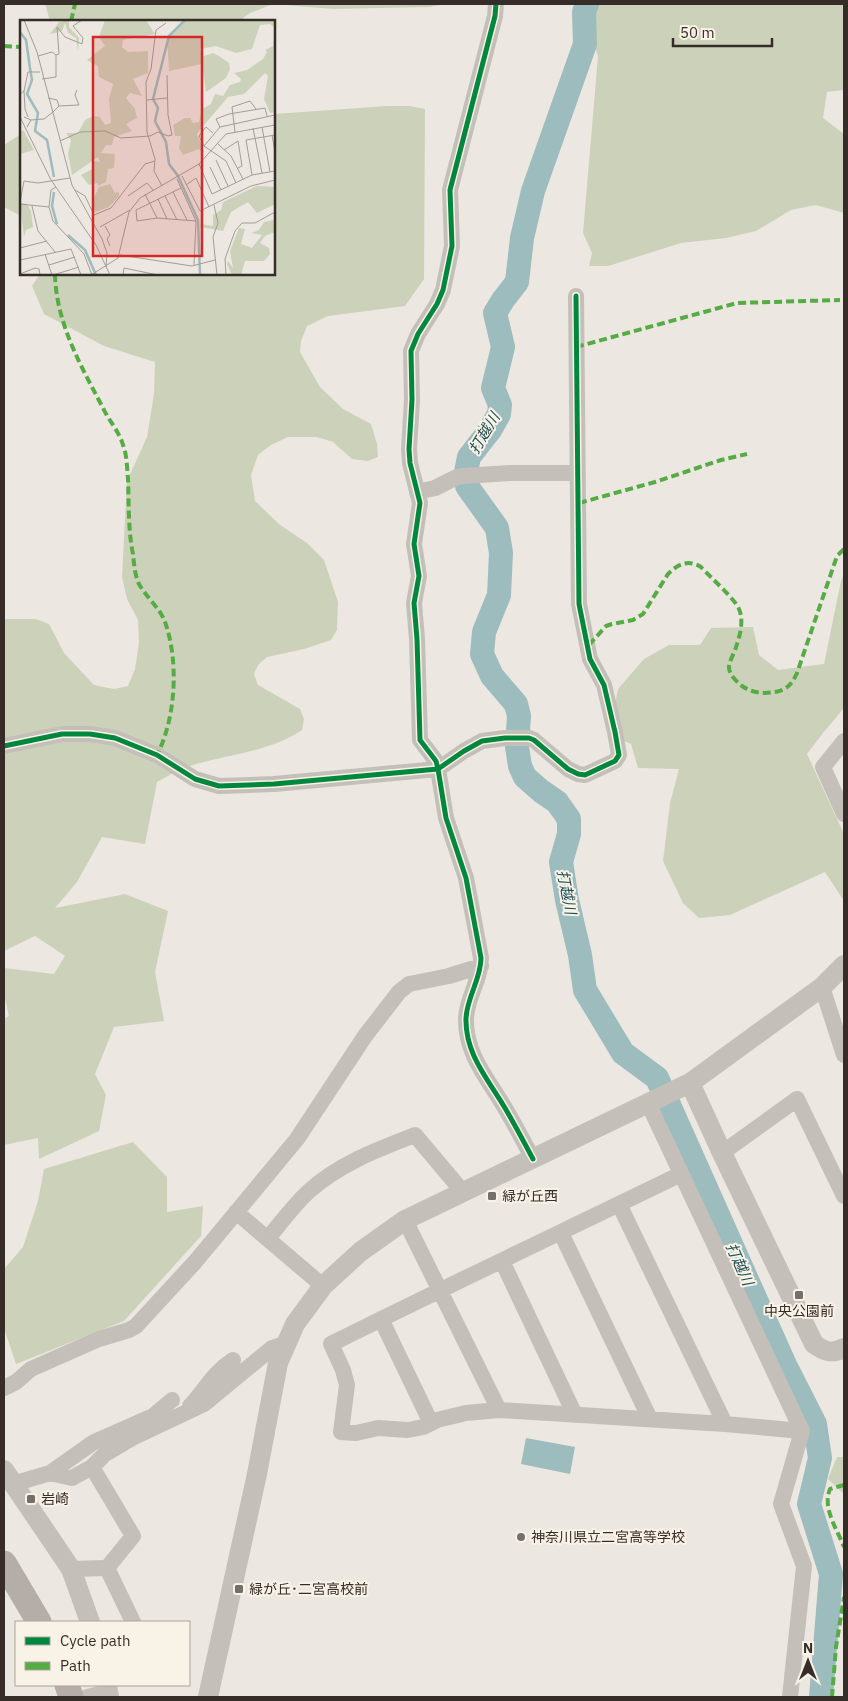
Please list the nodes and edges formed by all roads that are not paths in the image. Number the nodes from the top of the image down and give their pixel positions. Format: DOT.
graph roads {
  1 [pos="496,4"];
  2 [pos="576,296"];
  3 [pos="577,473"];
  4 [pos="417,492"];
  5 [pos="844,741"];
  6 [pos="4,746"];
  7 [pos="438,769"];
  8 [pos="844,814"];
  9 [pos="844,965"];
  10 [pos="481,966"];
  11 [pos="822,987"];
  12 [pos="844,1055"];
  13 [pos="686,1085"];
  14 [pos="652,1102"];
  15 [pos="722,1153"];
  16 [pos="533,1159"];
  17 [pos="681,1174"];
  18 [pos="463,1192"];
  19 [pos="844,1196"];
  20 [pos="619,1204"];
  21 [pos="236,1212"];
  22 [pos="406,1220"];
  23 [pos="561,1234"];
  24 [pos="268,1238"];
  25 [pos="502,1261"];
  26 [pos="323,1286"];
  27 [pos="440,1289"];
  28 [pos="382,1319"];
  29 [pos="287,1343"];
  30 [pos="844,1348"];
  31 [pos="233,1360"];
  32 [pos="4,1388"];
  33 [pos="172,1400"];
  34 [pos="498,1410"];
  35 [pos="181,1415"];
  36 [pos="575,1415"];
  37 [pos="650,1419"];
  38 [pos="431,1423"];
  39 [pos="726,1424"];
  40 [pos="802,1431"];
  41 [pos="92,1468"];
  42 [pos="50,1473"];
  43 [pos="9,1477"];
  44 [pos="4,1563"];
  45 [pos="107,1568"];
  46 [pos="71,1569"];
  47 [pos="4,1593"];
  48 [pos="22,1621"];
  49 [pos="38,1621"];
  50 [pos="90,1621"];
  51 [pos="133,1621"];
  52 [pos="108,1692"];
  53 [pos="87,1697"];
  54 [pos="208,1697"];
  55 [pos="790,1697"];
  1 -- 4 [label="street"];
  2 -- 3 [label="street"];
  3 -- 4 [label="street"];
  3 -- 7 [label="street"];
  4 -- 7 [label="street"];
  5 -- 8 [label="street"];
  6 -- 7 [label="street"];
  7 -- 10 [label="street"];
  9 -- 11 [label="street"];
  10 -- 16 [label="street"];
  10 -- 21 [label="street"];
  11 -- 12 [label="street"];
  11 -- 13 [label="street"];
  13 -- 14 [label="street"];
  13 -- 15 [label="street"];
  14 -- 16 [label="street"];
  14 -- 17 [label="street"];
  15 -- 19 [label="street"];
  15 -- 30 [label="street"];
  16 -- 18 [label="street"];
  17 -- 20 [label="street"];
  17 -- 40 [label="street"];
  18 -- 22 [label="street"];
  18 -- 24 [label="street"];
  20 -- 23 [label="street"];
  20 -- 39 [label="street"];
  21 -- 24 [label="street"];
  21 -- 32 [label="street"];
  22 -- 26 [label="street"];
  22 -- 27 [label="street"];
  23 -- 25 [label="street"];
  23 -- 37 [label="street"];
  24 -- 26 [label="street"];
  25 -- 27 [label="street"];
  25 -- 36 [label="street"];
  26 -- 29 [label="street"];
  27 -- 28 [label="street"];
  27 -- 34 [label="street"];
  28 -- 38 [label="street"];
  28 -- 38 [label="street"];
  29 -- 35 [label="street"];
  29 -- 54 [label="street"];
  31 -- 35 [label="street"];
  33 -- 42 [label="street"];
  34 -- 36 [label="street"];
  34 -- 38 [label="street"];
  35 -- 41 [label="street"];
  36 -- 37 [label="street"];
  37 -- 39 [label="street"];
  39 -- 40 [label="street"];
  40 -- 55 [label="street"];
  41 -- 42 [label="street"];
  41 -- 45 [label="street"];
  42 -- 43 [label="street"];
  43 -- 46 [label="street"];
  44 -- 49 [label="main road"];
  45 -- 46 [label="street"];
  45 -- 51 [label="street"];
  46 -- 50 [label="street"];
  47 -- 48 [label="main road"];
  52 -- 53 [label="street"];
}
